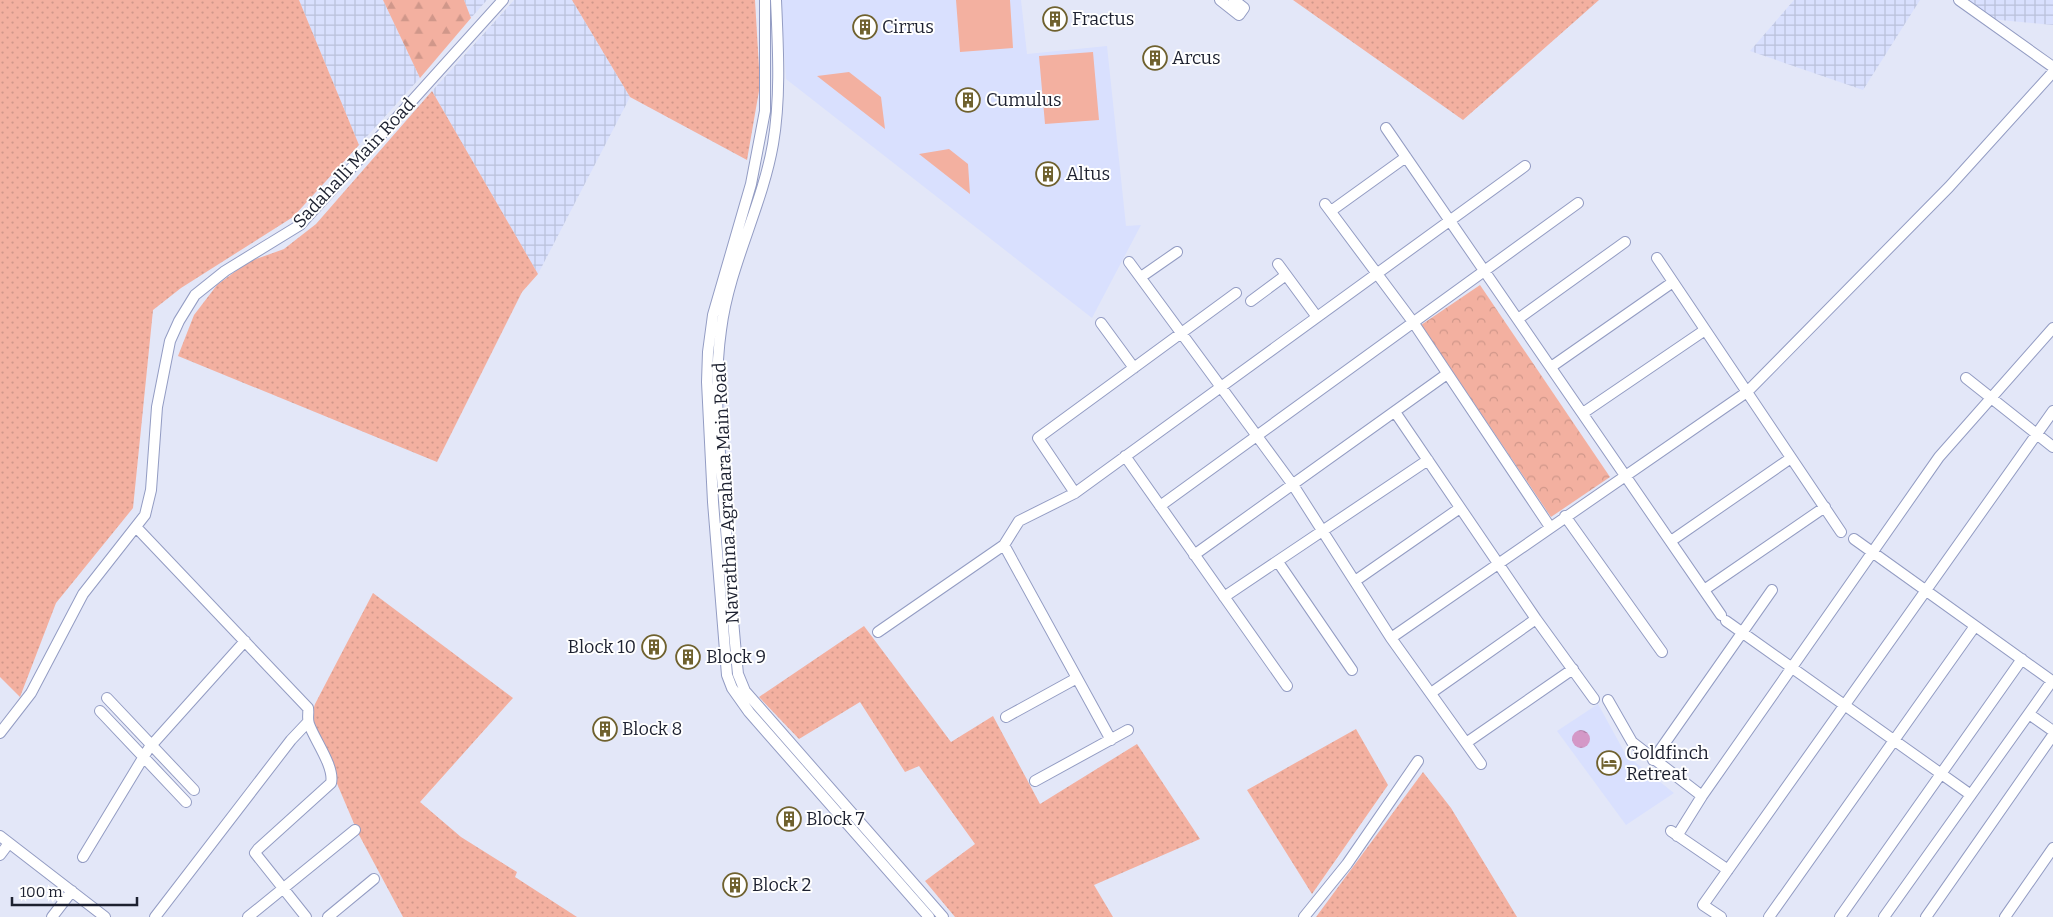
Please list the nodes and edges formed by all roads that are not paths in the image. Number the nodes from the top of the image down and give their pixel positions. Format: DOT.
graph roads {
  1 [pos="503,0"];
  2 [pos="765,0"];
  3 [pos="776,0"];
  4 [pos="1220,0"];
  5 [pos="1234,0"];
  6 [pos="1959,0"];
  7 [pos="2053,68"];
  8 [pos="2053,72"];
  9 [pos="1386,128"];
  10 [pos="1406,157"];
  11 [pos="1525,166"];
  12 [pos="1578,203"];
  13 [pos="1450,221"];
  14 [pos="1625,242"];
  15 [pos="1177,252"];
  16 [pos="1657,258"];
  17 [pos="1129,262"];
  18 [pos="1278,264"];
  19 [pos="1484,270"];
  20 [pos="1377,274"];
  21 [pos="1286,275"];
  22 [pos="1141,277"];
  23 [pos="1673,282"];
  24 [pos="1236,293"];
  25 [pos="1251,301"];
  26 [pos="1317,317"];
  27 [pos="1518,319"];
  28 [pos="1413,322"];
  29 [pos="1100,323"];
  30 [pos="2053,328"];
  31 [pos="1705,330"];
  32 [pos="1182,333"];
  33 [pos="1551,367"];
  34 [pos="1134,368"];
  35 [pos="1447,374"];
  36 [pos="1966,378"];
  37 [pos="1221,387"];
  38 [pos="1747,392"];
  39 [pos="1993,399"];
  40 [pos="2053,411"];
  41 [pos="1395,412"];
  42 [pos="1583,413"];
  43 [pos="2037,434"];
  44 [pos="1258,436"];
  45 [pos="2053,447"];
  46 [pos="1125,456"];
  47 [pos="1791,458"];
  48 [pos="1428,460"];
  49 [pos="716,467"];
  50 [pos="1625,475"];
  51 [pos="1293,485"];
  52 [pos="1075,493"];
  53 [pos="1160,506"];
  54 [pos="1825,507"];
  55 [pos="1460,508"];
  56 [pos="1565,516"];
  57 [pos="136,527"];
  58 [pos="1550,527"];
  59 [pos="1323,532"];
  60 [pos="1841,532"];
  61 [pos="1854,539"];
  62 [pos="1671,541"];
  63 [pos="1004,545"];
  64 [pos="1872,552"];
  65 [pos="1194,555"];
  66 [pos="1278,562"];
  67 [pos="1497,563"];
  68 [pos="1354,581"];
  69 [pos="1704,590"];
  70 [pos="1772,590"];
  71 [pos="1926,591"];
  72 [pos="1224,597"];
  73 [pos="1536,620"];
  74 [pos="1975,626"];
  75 [pos="878,632"];
  76 [pos="1742,632"];
  77 [pos="1391,638"];
  78 [pos="245,641"];
  79 [pos="1662,652"];
  80 [pos="2022,659"];
  81 [pos="1792,666"];
  82 [pos="1573,669"];
  83 [pos="1352,670"];
  84 [pos="1077,678"];
  85 [pos="1286,686"];
  86 [pos="1431,693"];
  87 [pos="107,698"];
  88 [pos="1594,699"];
  89 [pos="1608,700"];
  90 [pos="1845,705"];
  91 [pos="100,711"];
  92 [pos="2029,714"];
  93 [pos="1006,718"];
  94 [pos="308,722"];
  95 [pos="1128,730"];
  96 [pos="2053,731"];
  97 [pos="0,733"];
  98 [pos="2053,735"];
  99 [pos="1111,740"];
  100 [pos="1894,740"];
  101 [pos="1466,742"];
  102 [pos="152,745"];
  103 [pos="144,757"];
  104 [pos="1653,760"];
  105 [pos="1418,761"];
  106 [pos="1481,764"];
  107 [pos="1941,773"];
  108 [pos="1035,781"];
  109 [pos="194,790"];
  110 [pos="1971,795"];
  111 [pos="1702,796"];
  112 [pos="186,802"];
  113 [pos="355,830"];
  114 [pos="0,836"];
  115 [pos="9,843"];
  116 [pos="2053,848"];
  117 [pos="0,855"];
  118 [pos="83,857"];
  119 [pos="1728,870"];
  120 [pos="374,878"];
  121 [pos="283,888"];
  122 [pos="72,892"];
  123 [pos="52,917"];
  124 [pos="106,917"];
  125 [pos="155,917"];
  126 [pos="248,917"];
  127 [pos="306,917"];
  128 [pos="328,917"];
  129 [pos="929,917"];
  130 [pos="943,917"];
  131 [pos="1304,917"];
  132 [pos="1721,917"];
  133 [pos="1769,917"];
  134 [pos="1840,917"];
  135 [pos="1884,917"];
  136 [pos="1926,917"];
  137 [pos="2005,917"];
  1 -- 57 [label="street, Sadahalli Main Road"];
  2 -- 49 [label="street, Navrathna Agrahara Main Road"];
  3 -- 49 [label="street, Navrathna Agrahara Main Road"];
  4 -- 5 [label="street"];
  6 -- 7 [label="street"];
  8 -- 38 [label="street"];
  9 -- 10 [label="street"];
  10 -- 13 [label="street"];
  10 -- 20 [label="street"];
  11 -- 13 [label="street"];
  12 -- 19 [label="street"];
  13 -- 19 [label="street"];
  13 -- 20 [label="street"];
  14 -- 27 [label="street"];
  15 -- 22 [label="street"];
  16 -- 23 [label="street"];
  17 -- 22 [label="street"];
  18 -- 21 [label="street"];
  19 -- 27 [label="street"];
  19 -- 28 [label="street"];
  20 -- 26 [label="street"];
  20 -- 28 [label="street"];
  21 -- 25 [label="street"];
  21 -- 26 [label="street"];
  22 -- 32 [label="street"];
  23 -- 31 [label="street"];
  23 -- 33 [label="street"];
  24 -- 32 [label="street"];
  26 -- 37 [label="street"];
  27 -- 33 [label="street"];
  28 -- 35 [label="street"];
  28 -- 44 [label="street"];
  29 -- 34 [label="street"];
  30 -- 39 [label="street"];
  31 -- 38 [label="street"];
  31 -- 42 [label="street"];
  32 -- 34 [label="street"];
  32 -- 37 [label="street"];
  33 -- 42 [label="street"];
  34 -- 52 [label="street"];
  35 -- 41 [label="street"];
  35 -- 58 [label="street"];
  36 -- 39 [label="street"];
  37 -- 44 [label="street"];
  37 -- 46 [label="street"];
  38 -- 47 [label="street"];
  38 -- 50 [label="street"];
  39 -- 43 [label="street"];
  39 -- 64 [label="street"];
  40 -- 43 [label="street"];
  41 -- 48 [label="street"];
  41 -- 51 [label="street"];
  42 -- 50 [label="street"];
  43 -- 45 [label="street"];
  43 -- 71 [label="street"];
  44 -- 51 [label="street"];
  44 -- 53 [label="street"];
  46 -- 52 [label="street"];
  46 -- 53 [label="street"];
  47 -- 54 [label="street"];
  47 -- 62 [label="street"];
  48 -- 55 [label="street"];
  48 -- 59 [label="street"];
  49 -- 129 [label="street, Navrathna Agrahara Main Road"];
  49 -- 130 [label="street, Navrathna Agrahara Main Road"];
  50 -- 56 [label="street"];
  50 -- 62 [label="street"];
  51 -- 59 [label="street"];
  51 -- 65 [label="street"];
  52 -- 63 [label="street"];
  53 -- 65 [label="street"];
  54 -- 60 [label="street"];
  54 -- 69 [label="street"];
  55 -- 67 [label="street"];
  55 -- 68 [label="street"];
  56 -- 58 [label="street"];
  56 -- 79 [label="street"];
  57 -- 78 [label="street"];
  57 -- 97 [label="street, Sadahalli Main Road"];
  58 -- 67 [label="street"];
  59 -- 66 [label="street"];
  59 -- 68 [label="street"];
  61 -- 64 [label="street"];
  62 -- 69 [label="street"];
  63 -- 75 [label="street"];
  63 -- 84 [label="street"];
  64 -- 71 [label="street"];
  64 -- 81 [label="street"];
  65 -- 72 [label="street"];
  66 -- 72 [label="street"];
  66 -- 83 [label="street"];
  67 -- 73 [label="street"];
  67 -- 77 [label="street"];
  68 -- 77 [label="street"];
  69 -- 76 [label="street"];
  70 -- 76 [label="street"];
  71 -- 74 [label="street"];
  71 -- 90 [label="street"];
  72 -- 85 [label="street"];
  73 -- 82 [label="street"];
  73 -- 86 [label="street"];
  74 -- 80 [label="street"];
  74 -- 100 [label="street"];
  76 -- 81 [label="street"];
  76 -- 104 [label="street"];
  77 -- 86 [label="street"];
  78 -- 94 [label="street"];
  78 -- 102 [label="street"];
  80 -- 92 [label="street"];
  80 -- 107 [label="street"];
  81 -- 90 [label="street"];
  81 -- 111 [label="street"];
  82 -- 88 [label="street"];
  82 -- 101 [label="street"];
  84 -- 93 [label="street"];
  84 -- 99 [label="street"];
  86 -- 101 [label="street"];
  87 -- 102 [label="street"];
  89 -- 104 [label="street"];
  90 -- 100 [label="street"];
  90 -- 119 [label="street"];
  91 -- 103 [label="street"];
  92 -- 96 [label="street"];
  92 -- 110 [label="street"];
  94 -- 121 [label="street"];
  94 -- 125 [label="street"];
  95 -- 99 [label="street"];
  98 -- 136 [label="street"];
  99 -- 108 [label="street"];
  100 -- 107 [label="street"];
  100 -- 133 [label="street"];
  101 -- 106 [label="street"];
  102 -- 103 [label="street"];
  102 -- 109 [label="street"];
  103 -- 112 [label="street"];
  103 -- 118 [label="street"];
  104 -- 111 [label="street"];
  105 -- 131 [label="street"];
  107 -- 110 [label="street"];
  107 -- 134 [label="street"];
  110 -- 135 [label="street"];
  111 -- 119 [label="street"];
  113 -- 121 [label="street"];
  114 -- 115 [label="street"];
  115 -- 117 [label="street"];
  115 -- 122 [label="street"];
  116 -- 137 [label="street"];
  119 -- 132 [label="street"];
  120 -- 128 [label="street"];
  121 -- 126 [label="street"];
  121 -- 127 [label="street"];
  122 -- 123 [label="street"];
  122 -- 124 [label="street"];
}
